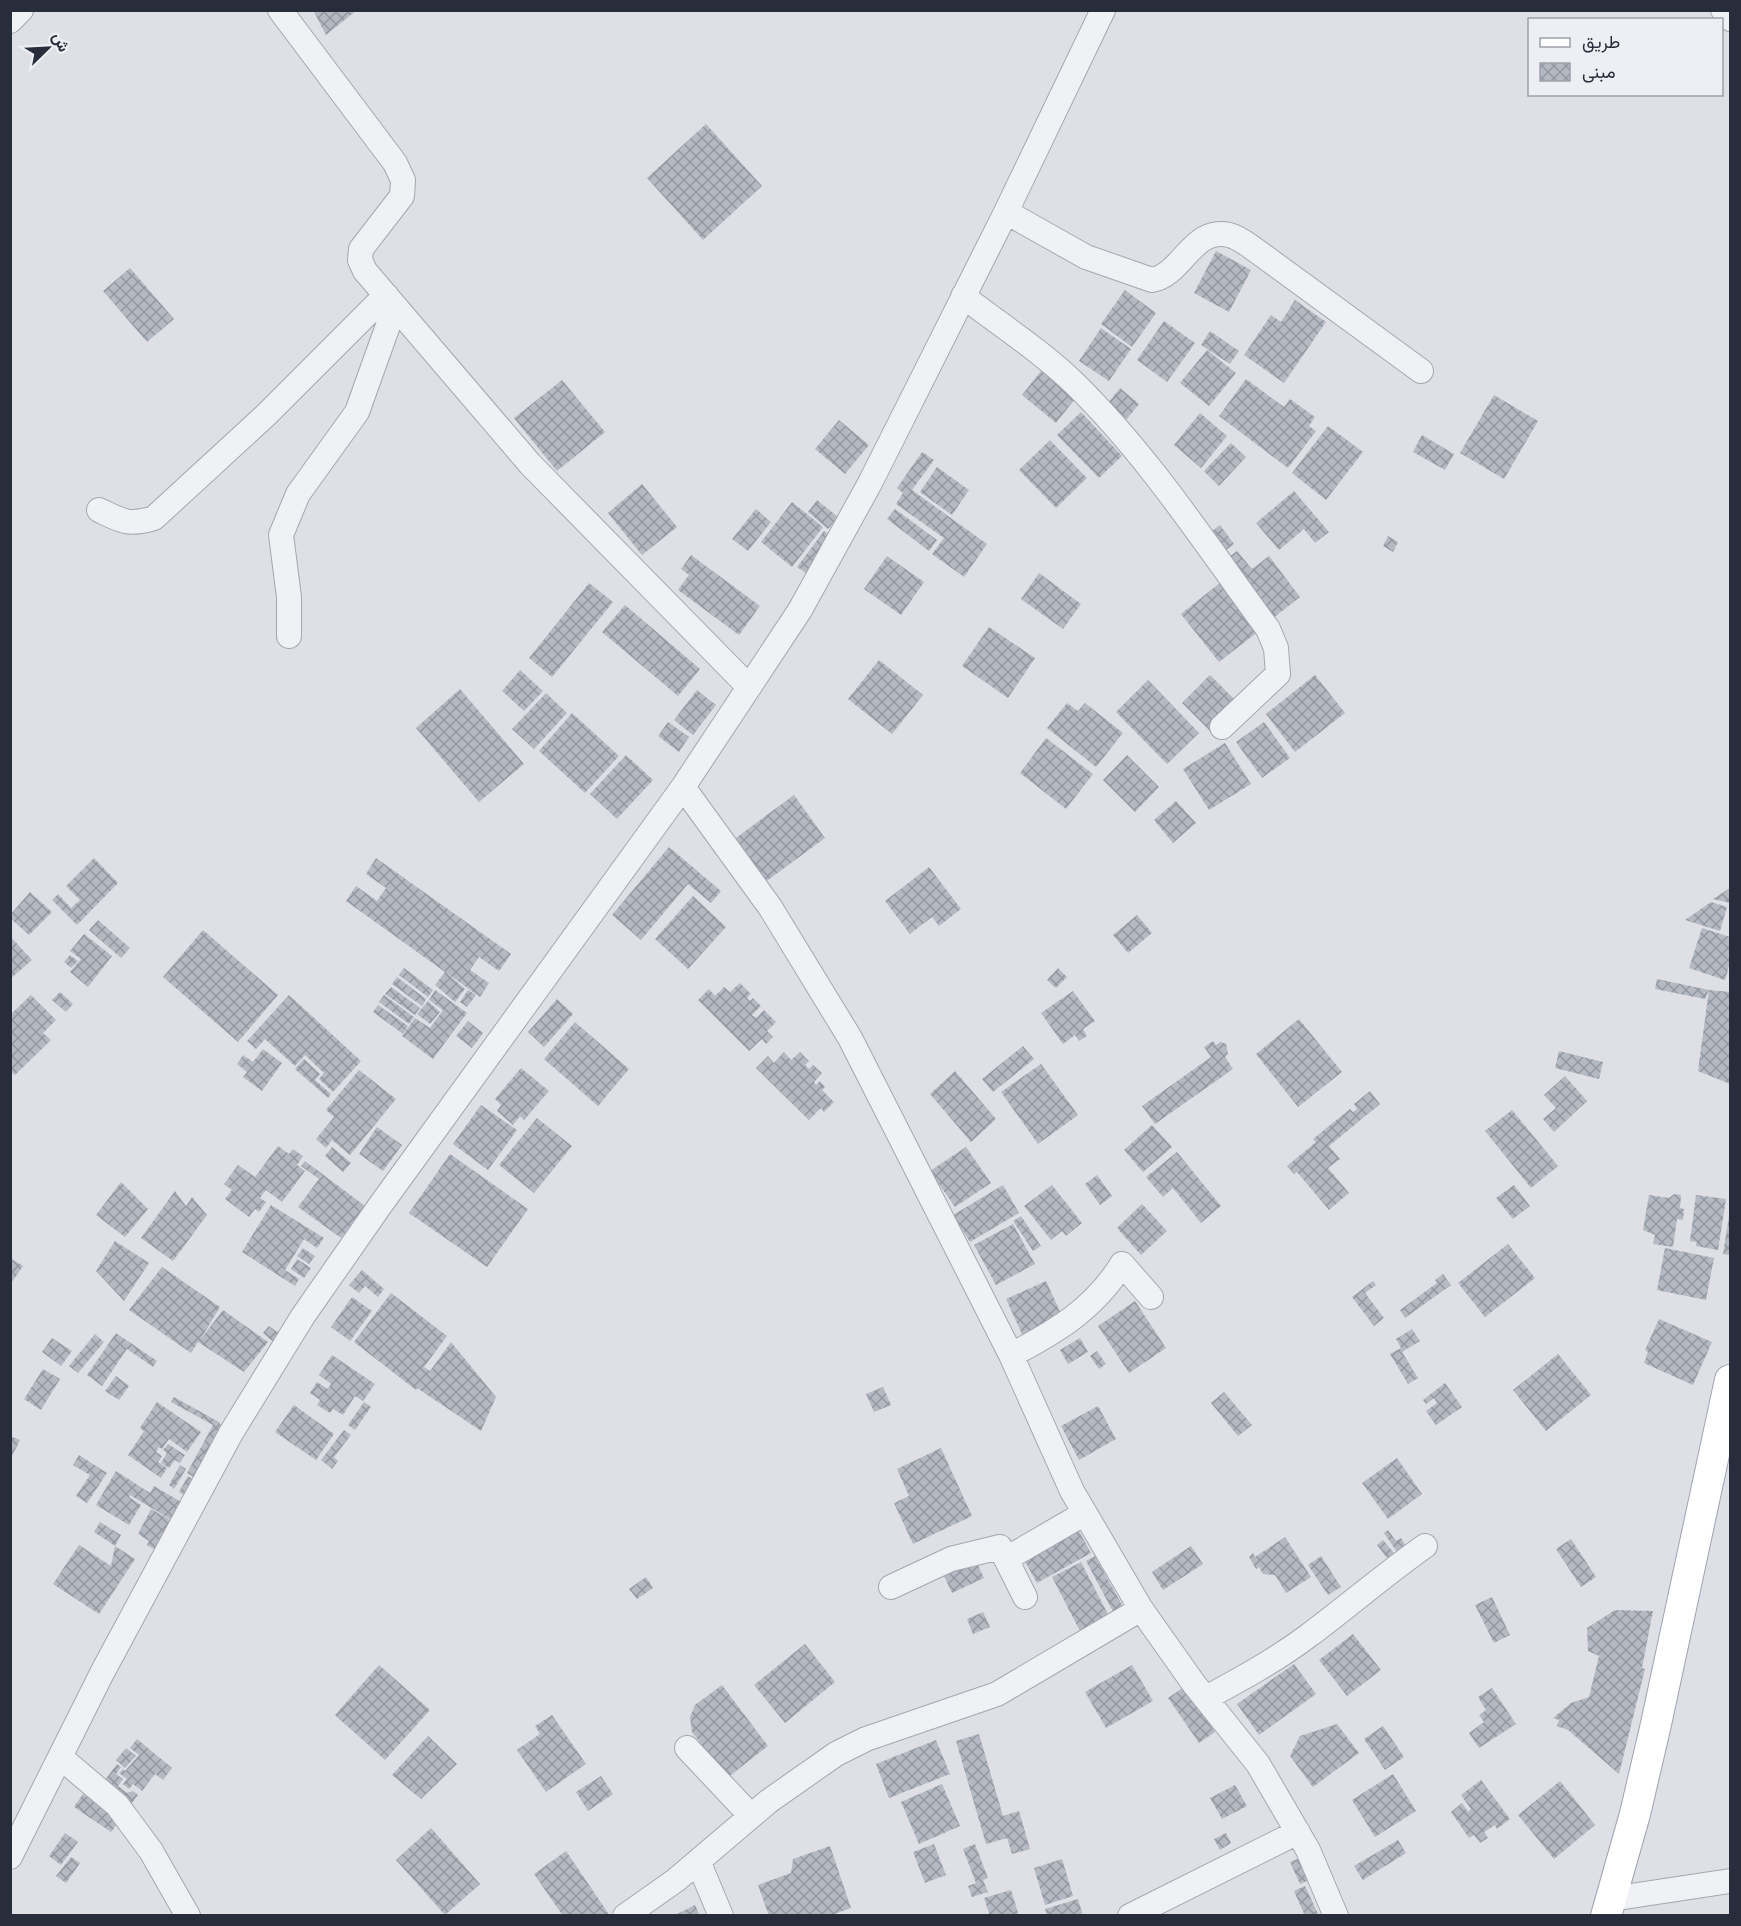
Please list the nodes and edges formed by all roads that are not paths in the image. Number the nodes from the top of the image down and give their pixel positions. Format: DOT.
graph roads {
  1 [pos="21,10"];
  2 [pos="280,10"];
  3 [pos="1103,10"];
  4 [pos="1723,10"];
  5 [pos="1731,19"];
  6 [pos="10,21"];
  7 [pos="1006,212"];
  8 [pos="963,296"];
  9 [pos="391,300"];
  10 [pos="1421,371"];
  11 [pos="99,510"];
  12 [pos="289,636"];
  13 [pos="749,687"];
  14 [pos="1222,727"];
  15 [pos="683,787"];
  16 [pos="1151,1297"];
  17 [pos="1011,1356"];
  18 [pos="1731,1380"];
  19 [pos="1085,1513"];
  20 [pos="1425,1546"];
  21 [pos="891,1587"];
  22 [pos="1141,1609"];
  23 [pos="1206,1698"];
  24 [pos="687,1748"];
  25 [pos="60,1757"];
  26 [pos="751,1816"];
  27 [pos="1298,1832"];
  28 [pos="10,1857"];
  29 [pos="698,1861"];
  30 [pos="1731,1881"];
  31 [pos="1608,1907"];
  32 [pos="632,1913"];
  33 [pos="188,1916"];
  34 [pos="721,1916"];
  35 [pos="1130,1916"];
  36 [pos="1336,1916"];
  1 -- 6 [label="street"];
  2 -- 9 [label="street"];
  3 -- 7 [label="street"];
  4 -- 5 [label="street"];
  7 -- 8 [label="street"];
  7 -- 10 [label="street"];
  8 -- 13 [label="street"];
  8 -- 14 [label="street"];
  9 -- 11 [label="street"];
  9 -- 12 [label="street"];
  9 -- 13 [label="street"];
  13 -- 15 [label="street"];
  15 -- 17 [label="street"];
  15 -- 25 [label="street"];
  16 -- 17 [label="street"];
  17 -- 19 [label="street"];
  18 -- 31 [label="main road"];
  19 -- 21 [label="street"];
  19 -- 22 [label="street"];
  20 -- 23 [label="street"];
  22 -- 23 [label="street"];
  22 -- 26 [label="street"];
  23 -- 27 [label="street"];
  24 -- 26 [label="street"];
  25 -- 28 [label="street"];
  25 -- 33 [label="street"];
  26 -- 29 [label="street"];
  27 -- 35 [label="street"];
  27 -- 36 [label="street"];
  29 -- 32 [label="street"];
  29 -- 34 [label="street"];
  30 -- 31 [label="street"];
}
